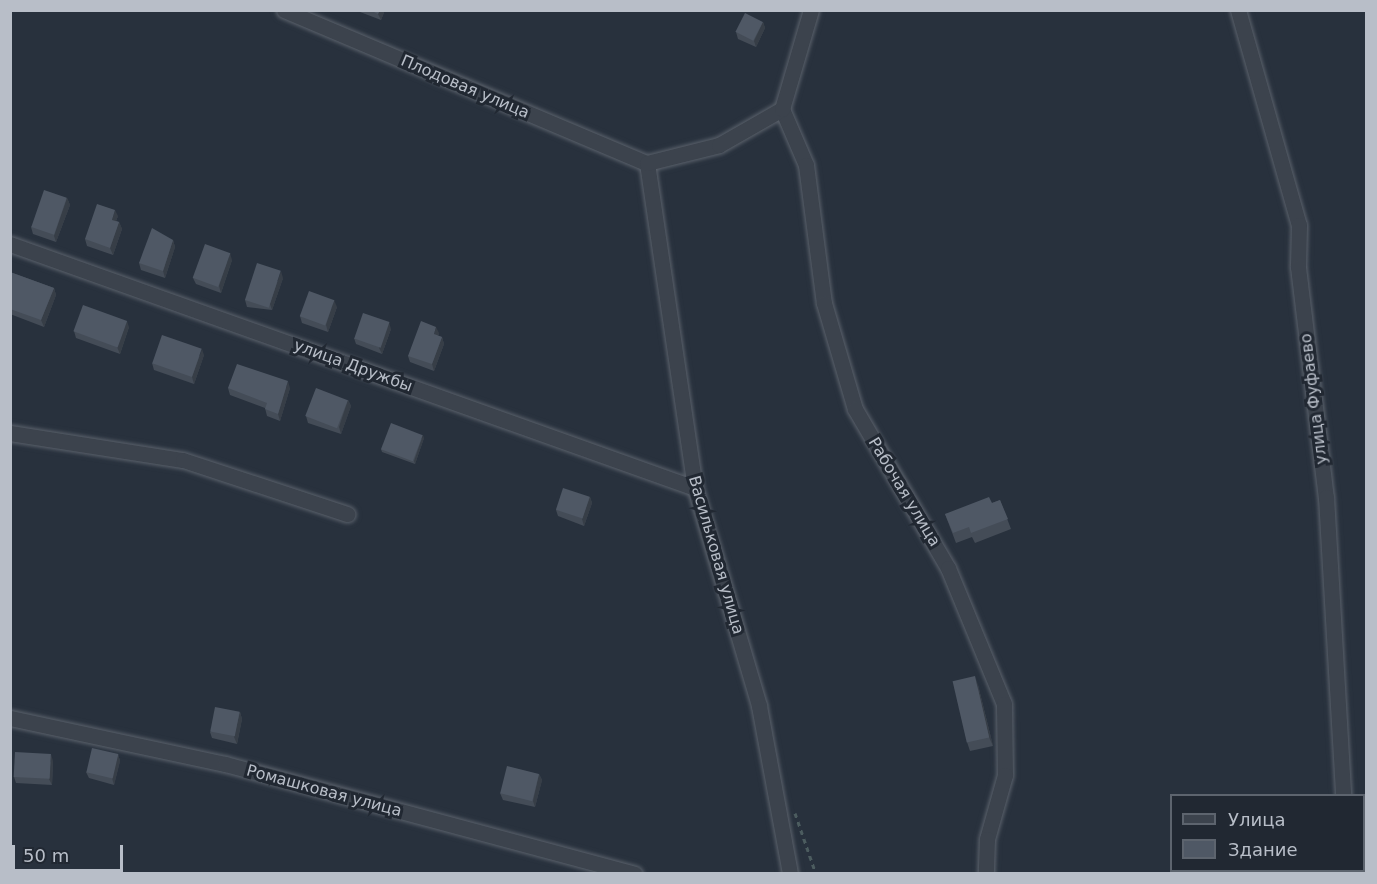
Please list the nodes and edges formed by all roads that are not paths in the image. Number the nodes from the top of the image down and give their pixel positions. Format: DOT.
graph roads {
  1 [pos="284,10"];
  2 [pos="811,10"];
  3 [pos="1238,10"];
  4 [pos="782,110"];
  5 [pos="647,163"];
  6 [pos="10,244"];
  7 [pos="10,433"];
  8 [pos="695,488"];
  9 [pos="347,514"];
  10 [pos="10,718"];
  11 [pos="1343,794"];
  12 [pos="635,873"];
  13 [pos="790,873"];
  14 [pos="986,873"];
  1 -- 5 [label="street, Плодовая улица"];
  2 -- 4 [label="street"];
  3 -- 11 [label="street, улица Фуфаево"];
  4 -- 5 [label="street"];
  4 -- 14 [label="street, Рабочая улица"];
  5 -- 8 [label="street, Васильковая улица"];
  6 -- 8 [label="street, улица Дружбы"];
  7 -- 9 [label="street"];
  8 -- 13 [label="street, Васильковая улица"];
  10 -- 12 [label="street, Ромашковая улица"];
}
